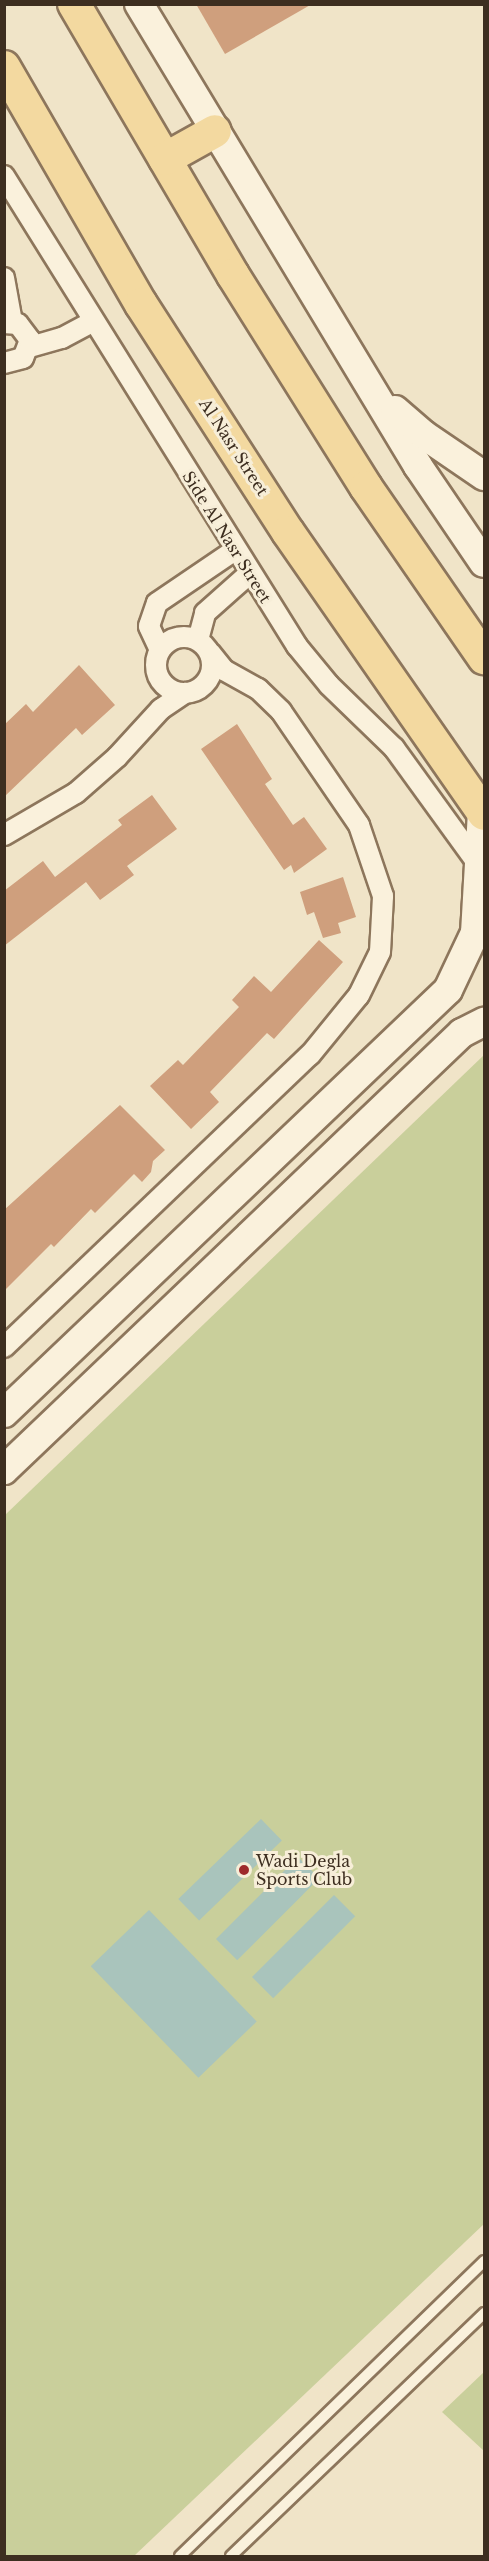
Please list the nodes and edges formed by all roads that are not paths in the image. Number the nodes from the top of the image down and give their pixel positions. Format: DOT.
graph roads {
  1 [pos="74,4"];
  2 [pos="139,4"];
  3 [pos="4,67"];
  4 [pos="214,131"];
  5 [pos="165,159"];
  6 [pos="4,176"];
  7 [pos="4,278"];
  8 [pos="8,322"];
  9 [pos="92,322"];
  10 [pos="30,347"];
  11 [pos="5,363"];
  12 [pos="377,394"];
  13 [pos="484,476"];
  14 [pos="235,550"];
  15 [pos="484,563"];
  16 [pos="250,573"];
  17 [pos="204,647"];
  18 [pos="160,650"];
  19 [pos="484,658"];
  20 [pos="237,677"];
  21 [pos="160,680"];
  22 [pos="208,680"];
  23 [pos="185,693"];
  24 [pos="153,717"];
  25 [pos="483,812"];
  26 [pos="4,835"];
  27 [pos="482,869"];
  28 [pos="480,939"];
  29 [pos="484,1022"];
  30 [pos="4,1347"];
  31 [pos="4,1413"];
  32 [pos="4,1470"];
  33 [pos="484,2261"];
  34 [pos="484,2313"];
  35 [pos="180,2556"];
  36 [pos="231,2556"];
  1 -- 5 [label="main road"];
  2 -- 4 [label="street"];
  3 -- 25 [label="main road, Al Nasr Street"];
  4 -- 5 [label="main road"];
  4 -- 12 [label="street"];
  5 -- 19 [label="main road"];
  6 -- 9 [label="street, Side Al Nasr Street"];
  7 -- 8 [label="street"];
  8 -- 10 [label="street"];
  9 -- 10 [label="street"];
  9 -- 14 [label="street, Side Al Nasr Street"];
  10 -- 11 [label="street"];
  12 -- 13 [label="street"];
  12 -- 15 [label="street"];
  14 -- 16 [label="street, Side Al Nasr Street"];
  14 -- 18 [label="street"];
  16 -- 17 [label="street"];
  16 -- 27 [label="street, Side Al Nasr Street"];
  17 -- 18 [label="street"];
  17 -- 20 [label="street"];
  17 -- 22 [label="street"];
  18 -- 21 [label="street"];
  20 -- 22 [label="street"];
  20 -- 30 [label="street"];
  21 -- 23 [label="street"];
  21 -- 24 [label="street"];
  22 -- 23 [label="street"];
  23 -- 24 [label="street"];
  24 -- 26 [label="street"];
  25 -- 27 [label="street"];
  27 -- 28 [label="street"];
  28 -- 31 [label="street"];
  29 -- 32 [label="street"];
  33 -- 35 [label="lane"];
  34 -- 36 [label="lane"];
}
